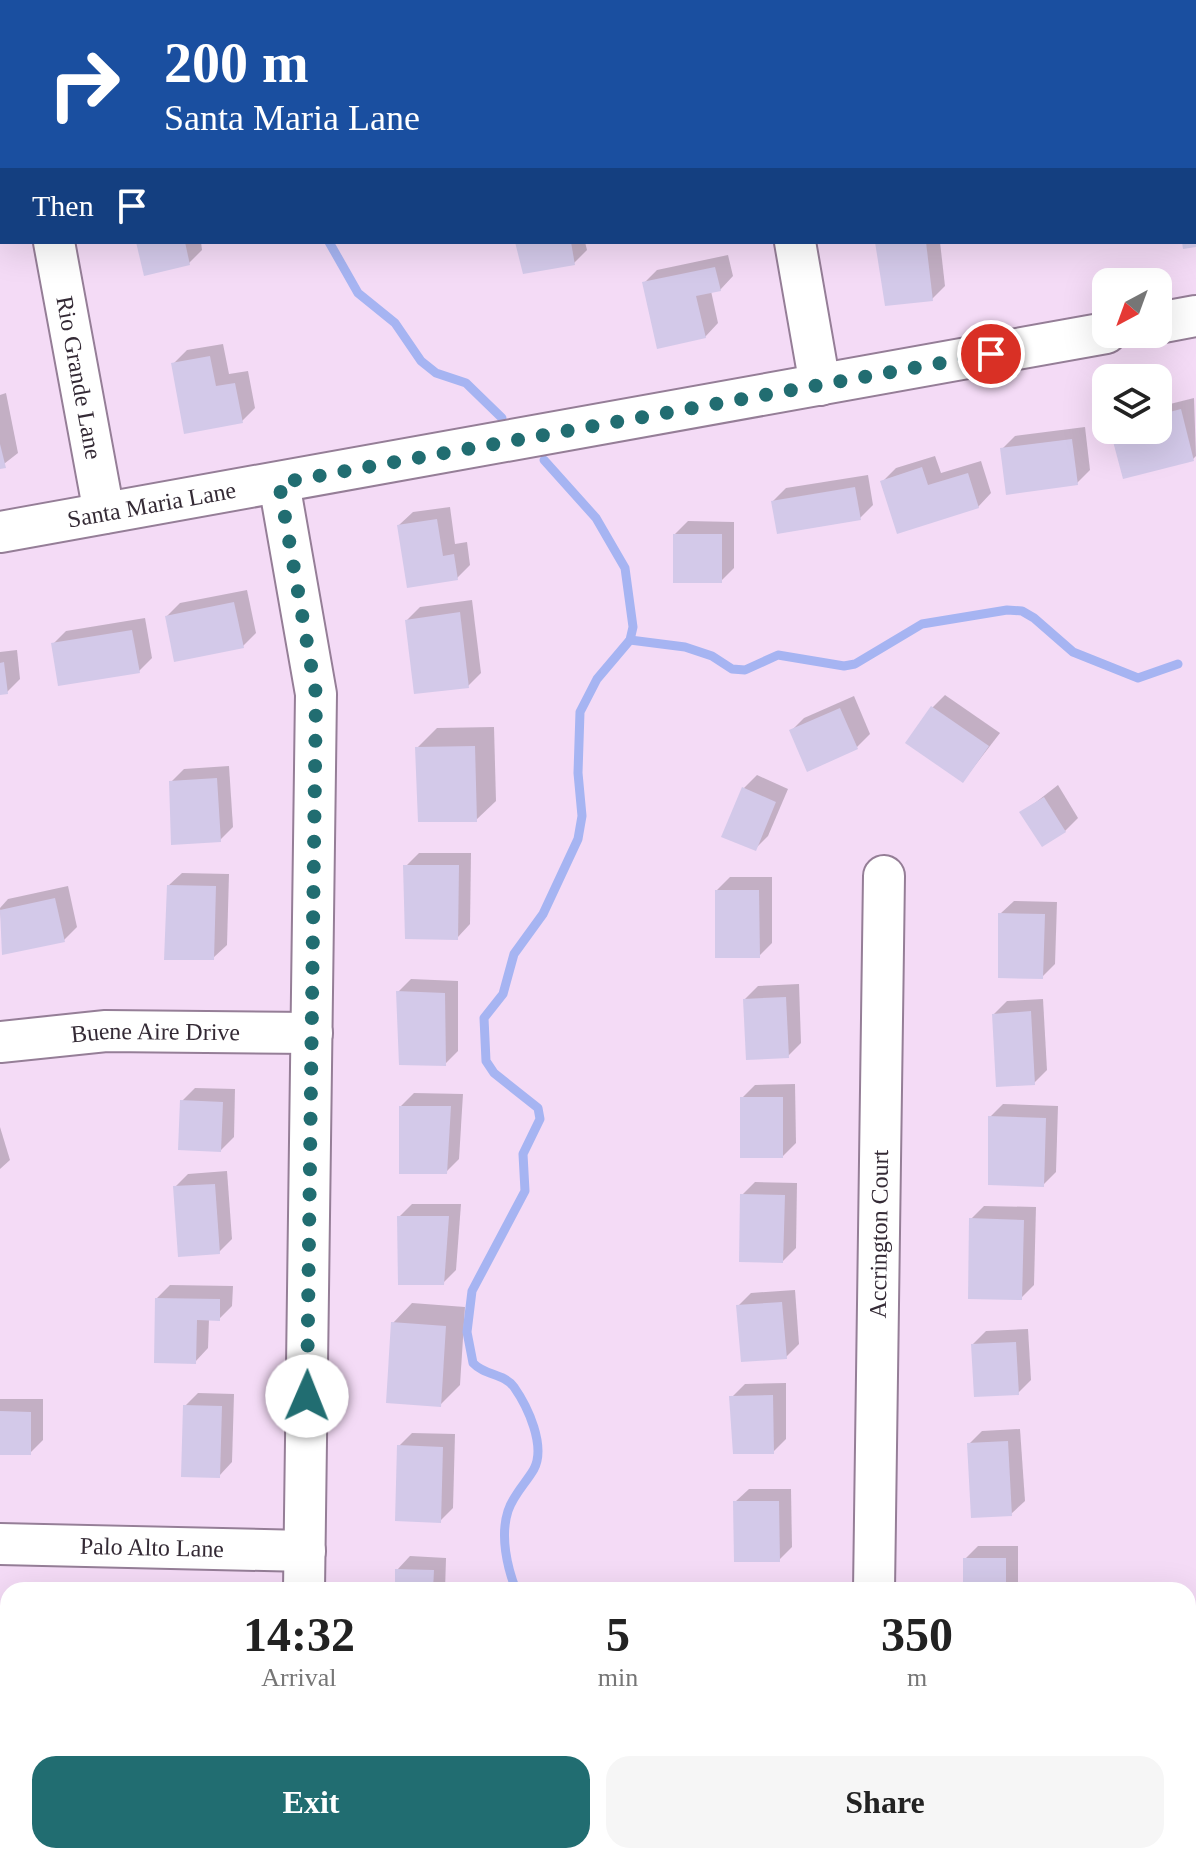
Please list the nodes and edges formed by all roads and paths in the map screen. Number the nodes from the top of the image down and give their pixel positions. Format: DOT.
graph roads {
  1 [pos="54,244"];
  2 [pos="795,244"];
  3 [pos="1196,316"];
  4 [pos="1172,320"];
  5 [pos="1092,336"];
  6 [pos="820,385"];
  7 [pos="279,483"];
  8 [pos="104,513"];
  9 [pos="0,532"];
  10 [pos="884,876"];
  11 [pos="312,1033"];
  12 [pos="0,1042"];
  13 [pos="0,1544"];
  14 [pos="305,1571"];
  15 [pos="874,1582"];
  1 -- 8 [label="street, Rio Grande Lane"];
  2 -- 6 [label="street"];
  3 -- 4 [label="street"];
  5 -- 6 [label="street, Santa Maria Lane"];
  6 -- 7 [label="street, Santa Maria Lane"];
  7 -- 8 [label="street, Santa Maria Lane"];
  7 -- 11 [label="street"];
  8 -- 9 [label="street, Santa Maria Lane"];
  10 -- 15 [label="street, Accrington Court"];
  11 -- 12 [label="street, Buene Aire Drive"];
  11 -- 14 [label="street"];
  13 -- 14 [label="street, Palo Alto Lane"];
}
